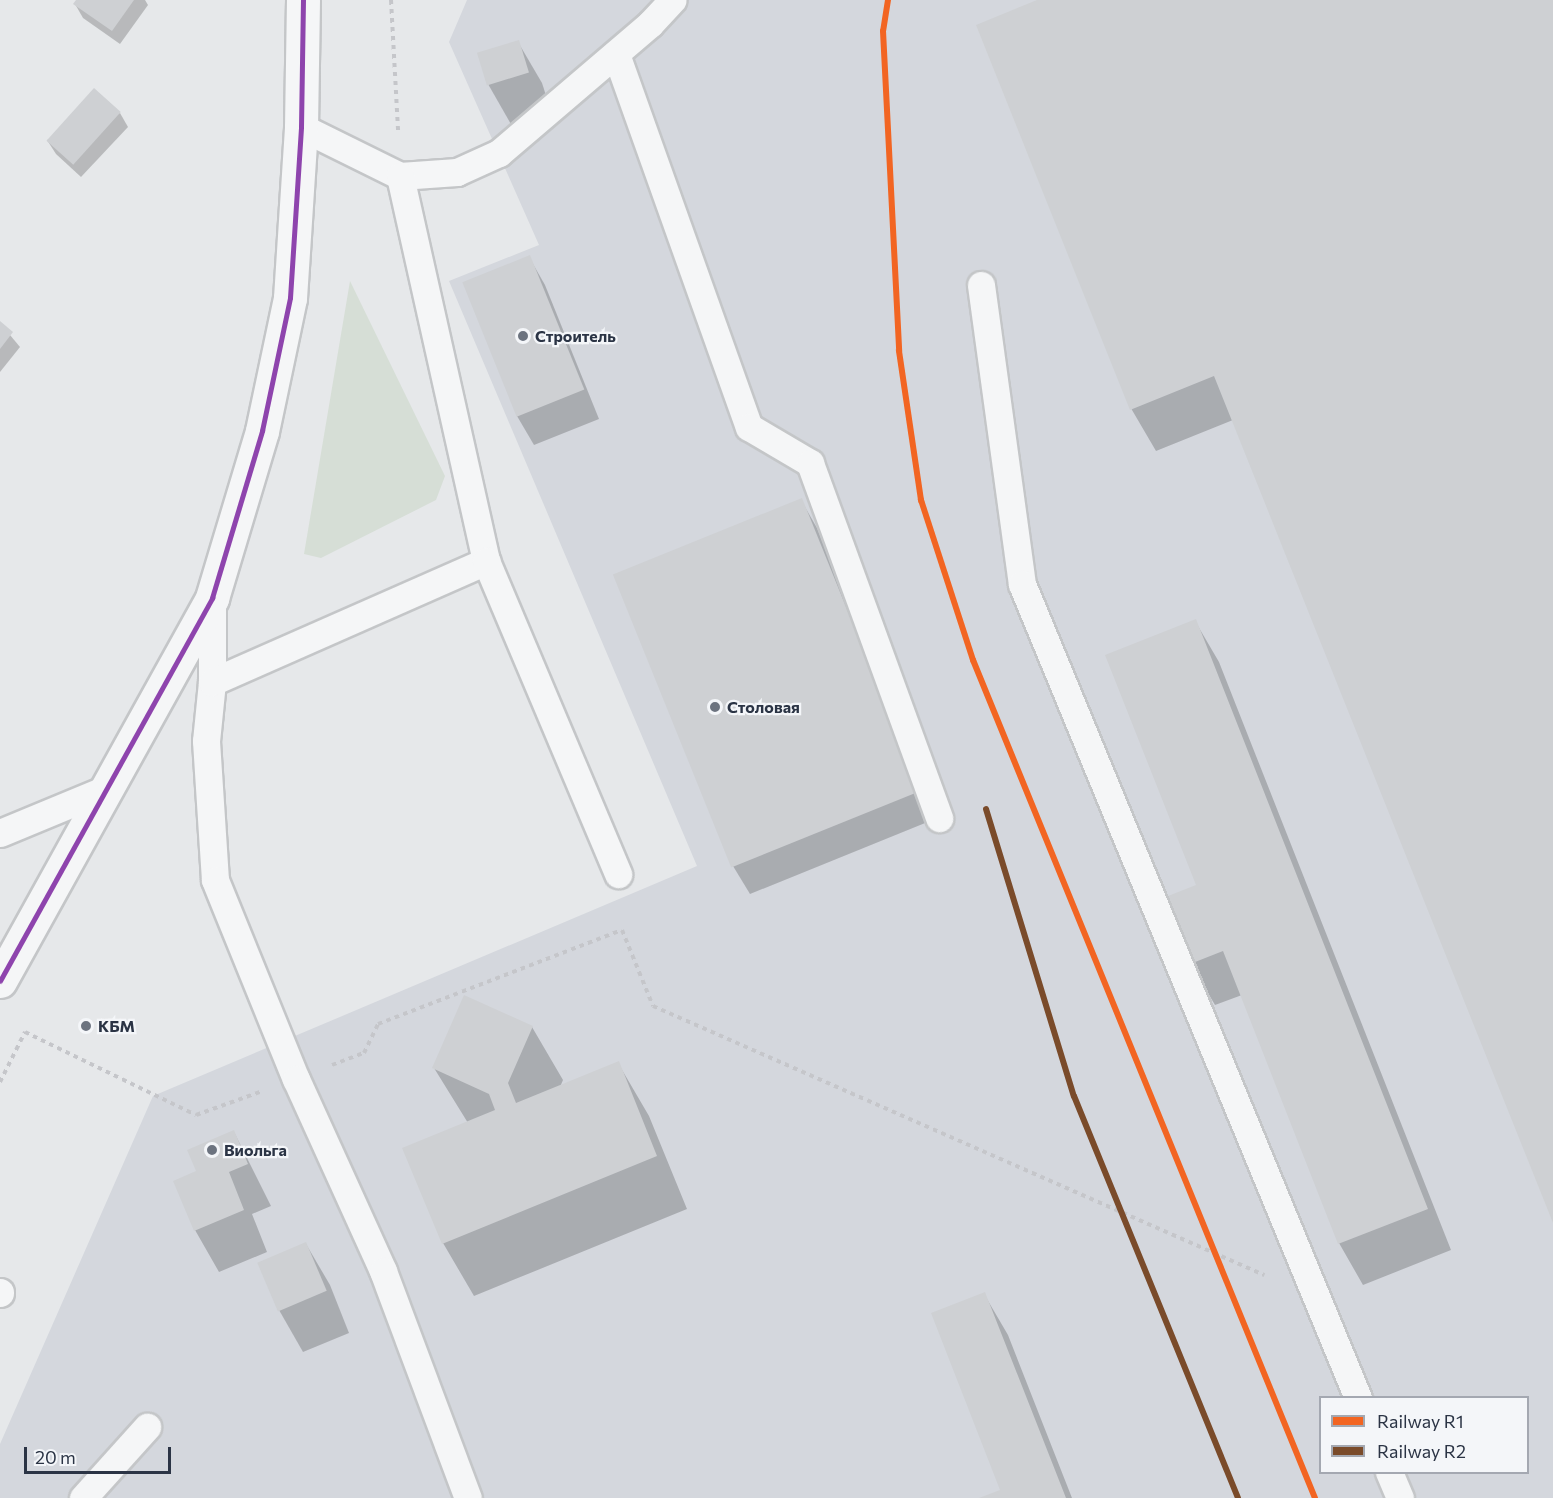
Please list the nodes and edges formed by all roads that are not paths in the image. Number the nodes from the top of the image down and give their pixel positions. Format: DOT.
graph roads {
  1 [pos="303,0"];
  2 [pos="672,0"];
  3 [pos="615,54"];
  4 [pos="301,127"];
  5 [pos="400,176"];
  6 [pos="981,285"];
  7 [pos="486,561"];
  8 [pos="212,598"];
  9 [pos="212,682"];
  10 [pos="104,790"];
  11 [pos="939,818"];
  12 [pos="0,833"];
  13 [pos="618,874"];
  14 [pos="0,981"];
  15 [pos="1357,1396"];
  16 [pos="147,1427"];
  17 [pos="1389,1474"];
  18 [pos="83,1498"];
  19 [pos="468,1498"];
  20 [pos="1400,1498"];
  1 -- 4 [label="street"];
  2 -- 3 [label="lane"];
  3 -- 5 [label="lane"];
  3 -- 11 [label="lane"];
  4 -- 5 [label="lane"];
  4 -- 8 [label="street"];
  5 -- 7 [label="lane"];
  6 -- 15 [label="lane"];
  7 -- 9 [label="lane"];
  7 -- 13 [label="lane"];
  8 -- 9 [label="lane"];
  8 -- 10 [label="street"];
  9 -- 19 [label="lane"];
  10 -- 12 [label="lane"];
  10 -- 14 [label="street"];
  16 -- 18 [label="lane"];
  17 -- 20 [label="lane"];
}
